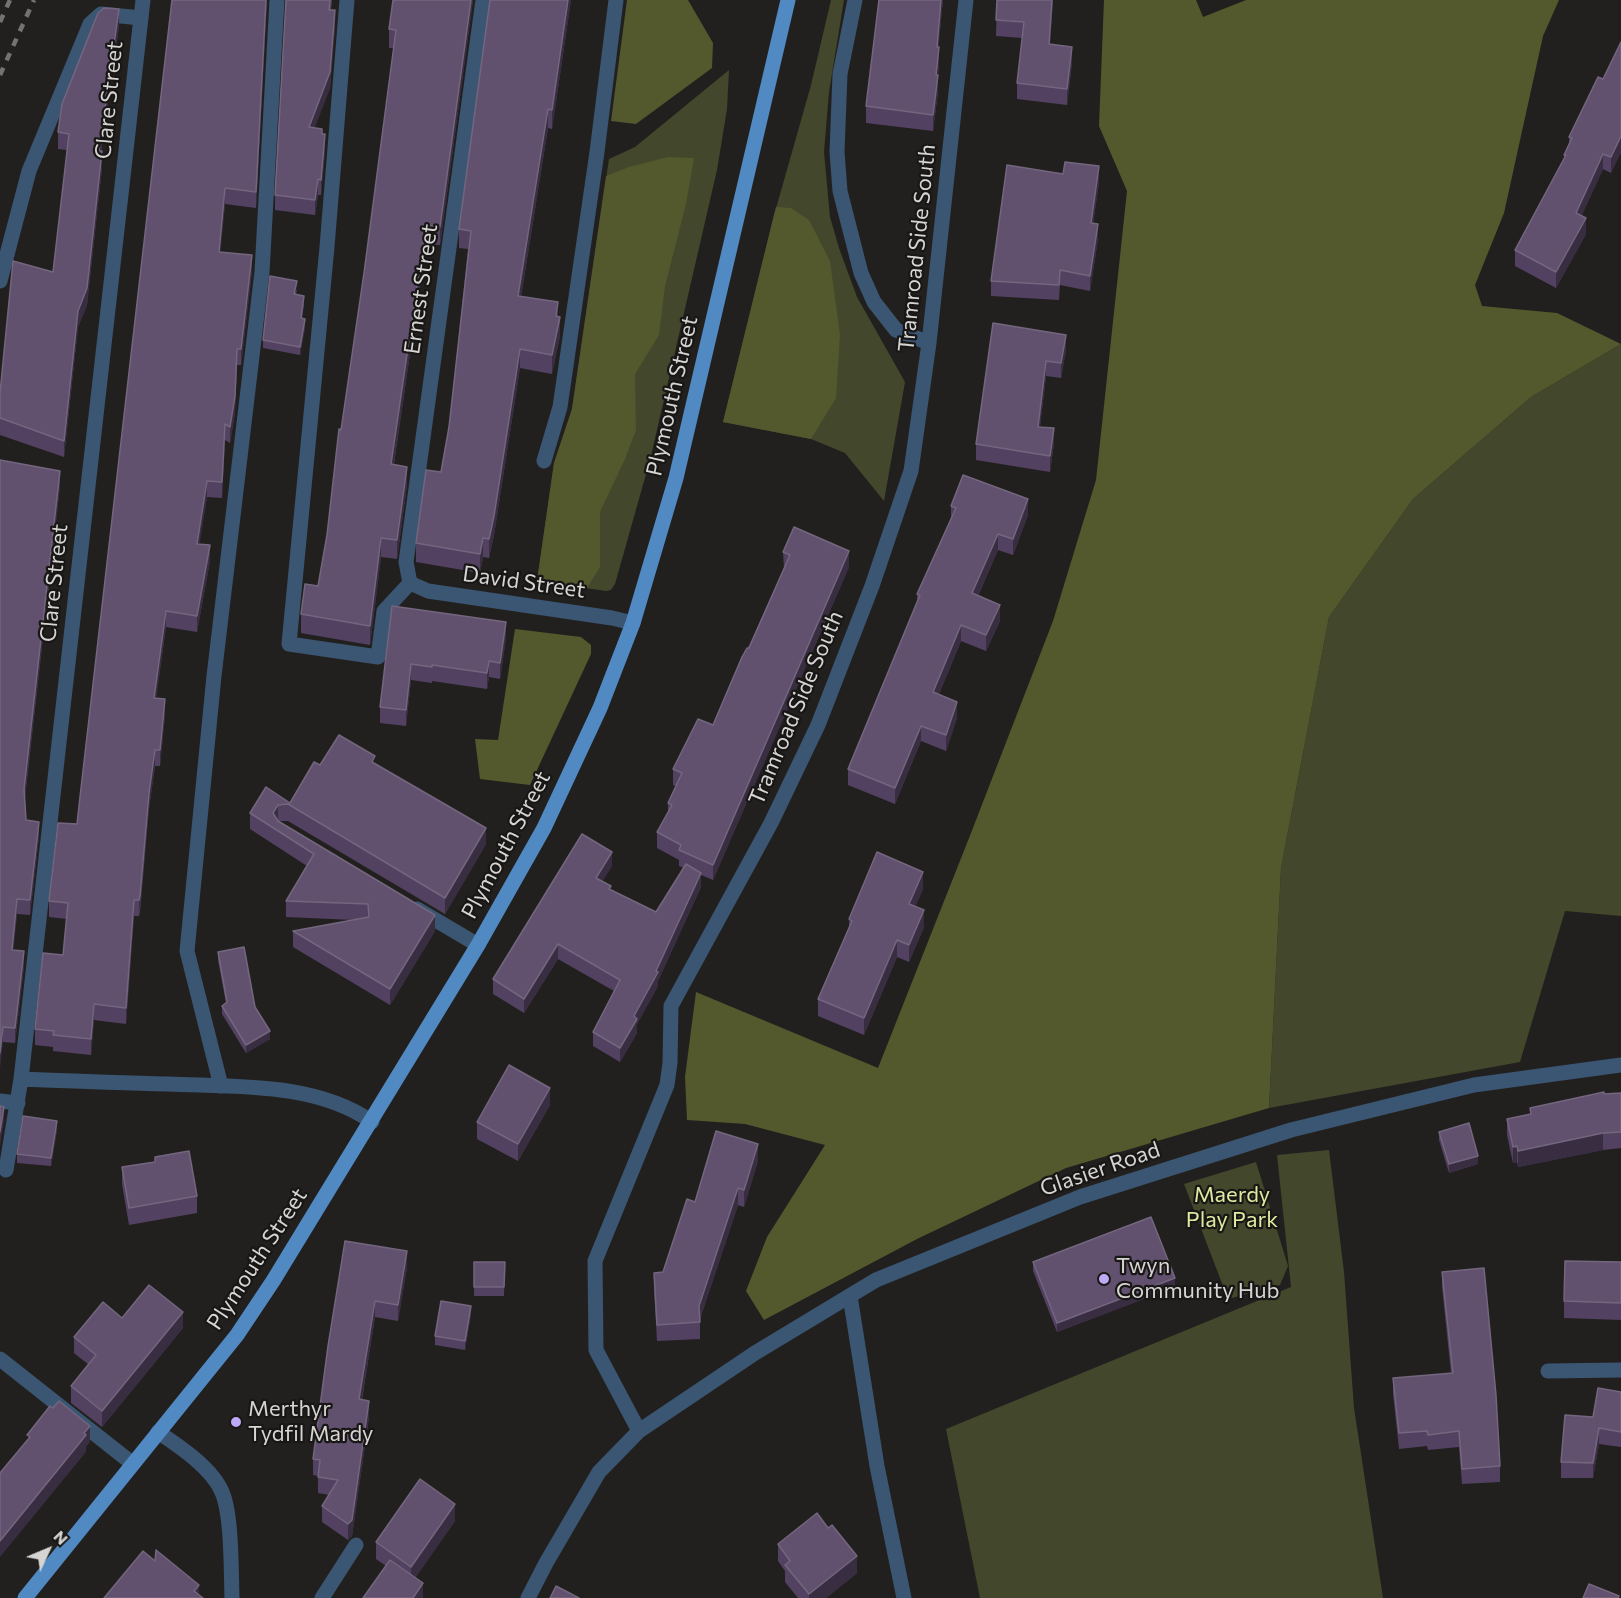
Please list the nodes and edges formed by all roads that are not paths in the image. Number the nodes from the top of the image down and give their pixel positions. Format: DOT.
graph roads {
  1 [pos="143,0"];
  2 [pos="277,0"];
  3 [pos="346,0"];
  4 [pos="483,0"];
  5 [pos="616,0"];
  6 [pos="788,0"];
  7 [pos="855,0"];
  8 [pos="966,0"];
  9 [pos="141,18"];
  10 [pos="0,281"];
  11 [pos="929,343"];
  12 [pos="544,461"];
  13 [pos="410,583"];
  14 [pos="633,623"];
  15 [pos="406,903"];
  16 [pos="478,945"];
  17 [pos="1621,1065"];
  18 [pos="21,1079"];
  19 [pos="221,1086"];
  20 [pos="0,1101"];
  21 [pos="18,1103"];
  22 [pos="372,1122"];
  23 [pos="6,1170"];
  24 [pos="850,1296"];
  25 [pos="0,1359"];
  26 [pos="1621,1370"];
  27 [pos="1548,1371"];
  28 [pos="639,1431"];
  29 [pos="158,1432"];
  30 [pos="133,1464"];
  31 [pos="356,1545"];
  32 [pos="25,1598"];
  33 [pos="232,1598"];
  34 [pos="322,1598"];
  35 [pos="528,1598"];
  36 [pos="904,1598"];
  1 -- 9 [label="street, Clare Street"];
  2 -- 19 [label="street"];
  3 -- 13 [label="street"];
  4 -- 13 [label="street, Ernest Street"];
  5 -- 12 [label="street"];
  6 -- 14 [label="main road, Plymouth Street"];
  7 -- 11 [label="street"];
  8 -- 11 [label="street, Tramroad Side South"];
  9 -- 10 [label="street"];
  9 -- 18 [label="street, Clare Street"];
  11 -- 28 [label="street, Tramroad Side South"];
  13 -- 14 [label="street, David Street"];
  14 -- 16 [label="main road, Plymouth Street"];
  15 -- 16 [label="street"];
  16 -- 22 [label="main road, Plymouth Street"];
  17 -- 24 [label="street, Glasier Road"];
  18 -- 19 [label="street"];
  18 -- 21 [label="street, Clare Street"];
  19 -- 22 [label="street"];
  20 -- 21 [label="street"];
  21 -- 23 [label="street, Clare Street"];
  22 -- 29 [label="main road, Plymouth Street"];
  24 -- 28 [label="street, Glasier Road"];
  24 -- 36 [label="street"];
  25 -- 30 [label="street"];
  26 -- 27 [label="street"];
  28 -- 35 [label="street, Glasier Road"];
  29 -- 30 [label="main road, Plymouth Street"];
  29 -- 33 [label="street"];
  30 -- 32 [label="main road, Plymouth Street"];
  31 -- 34 [label="street"];
}
